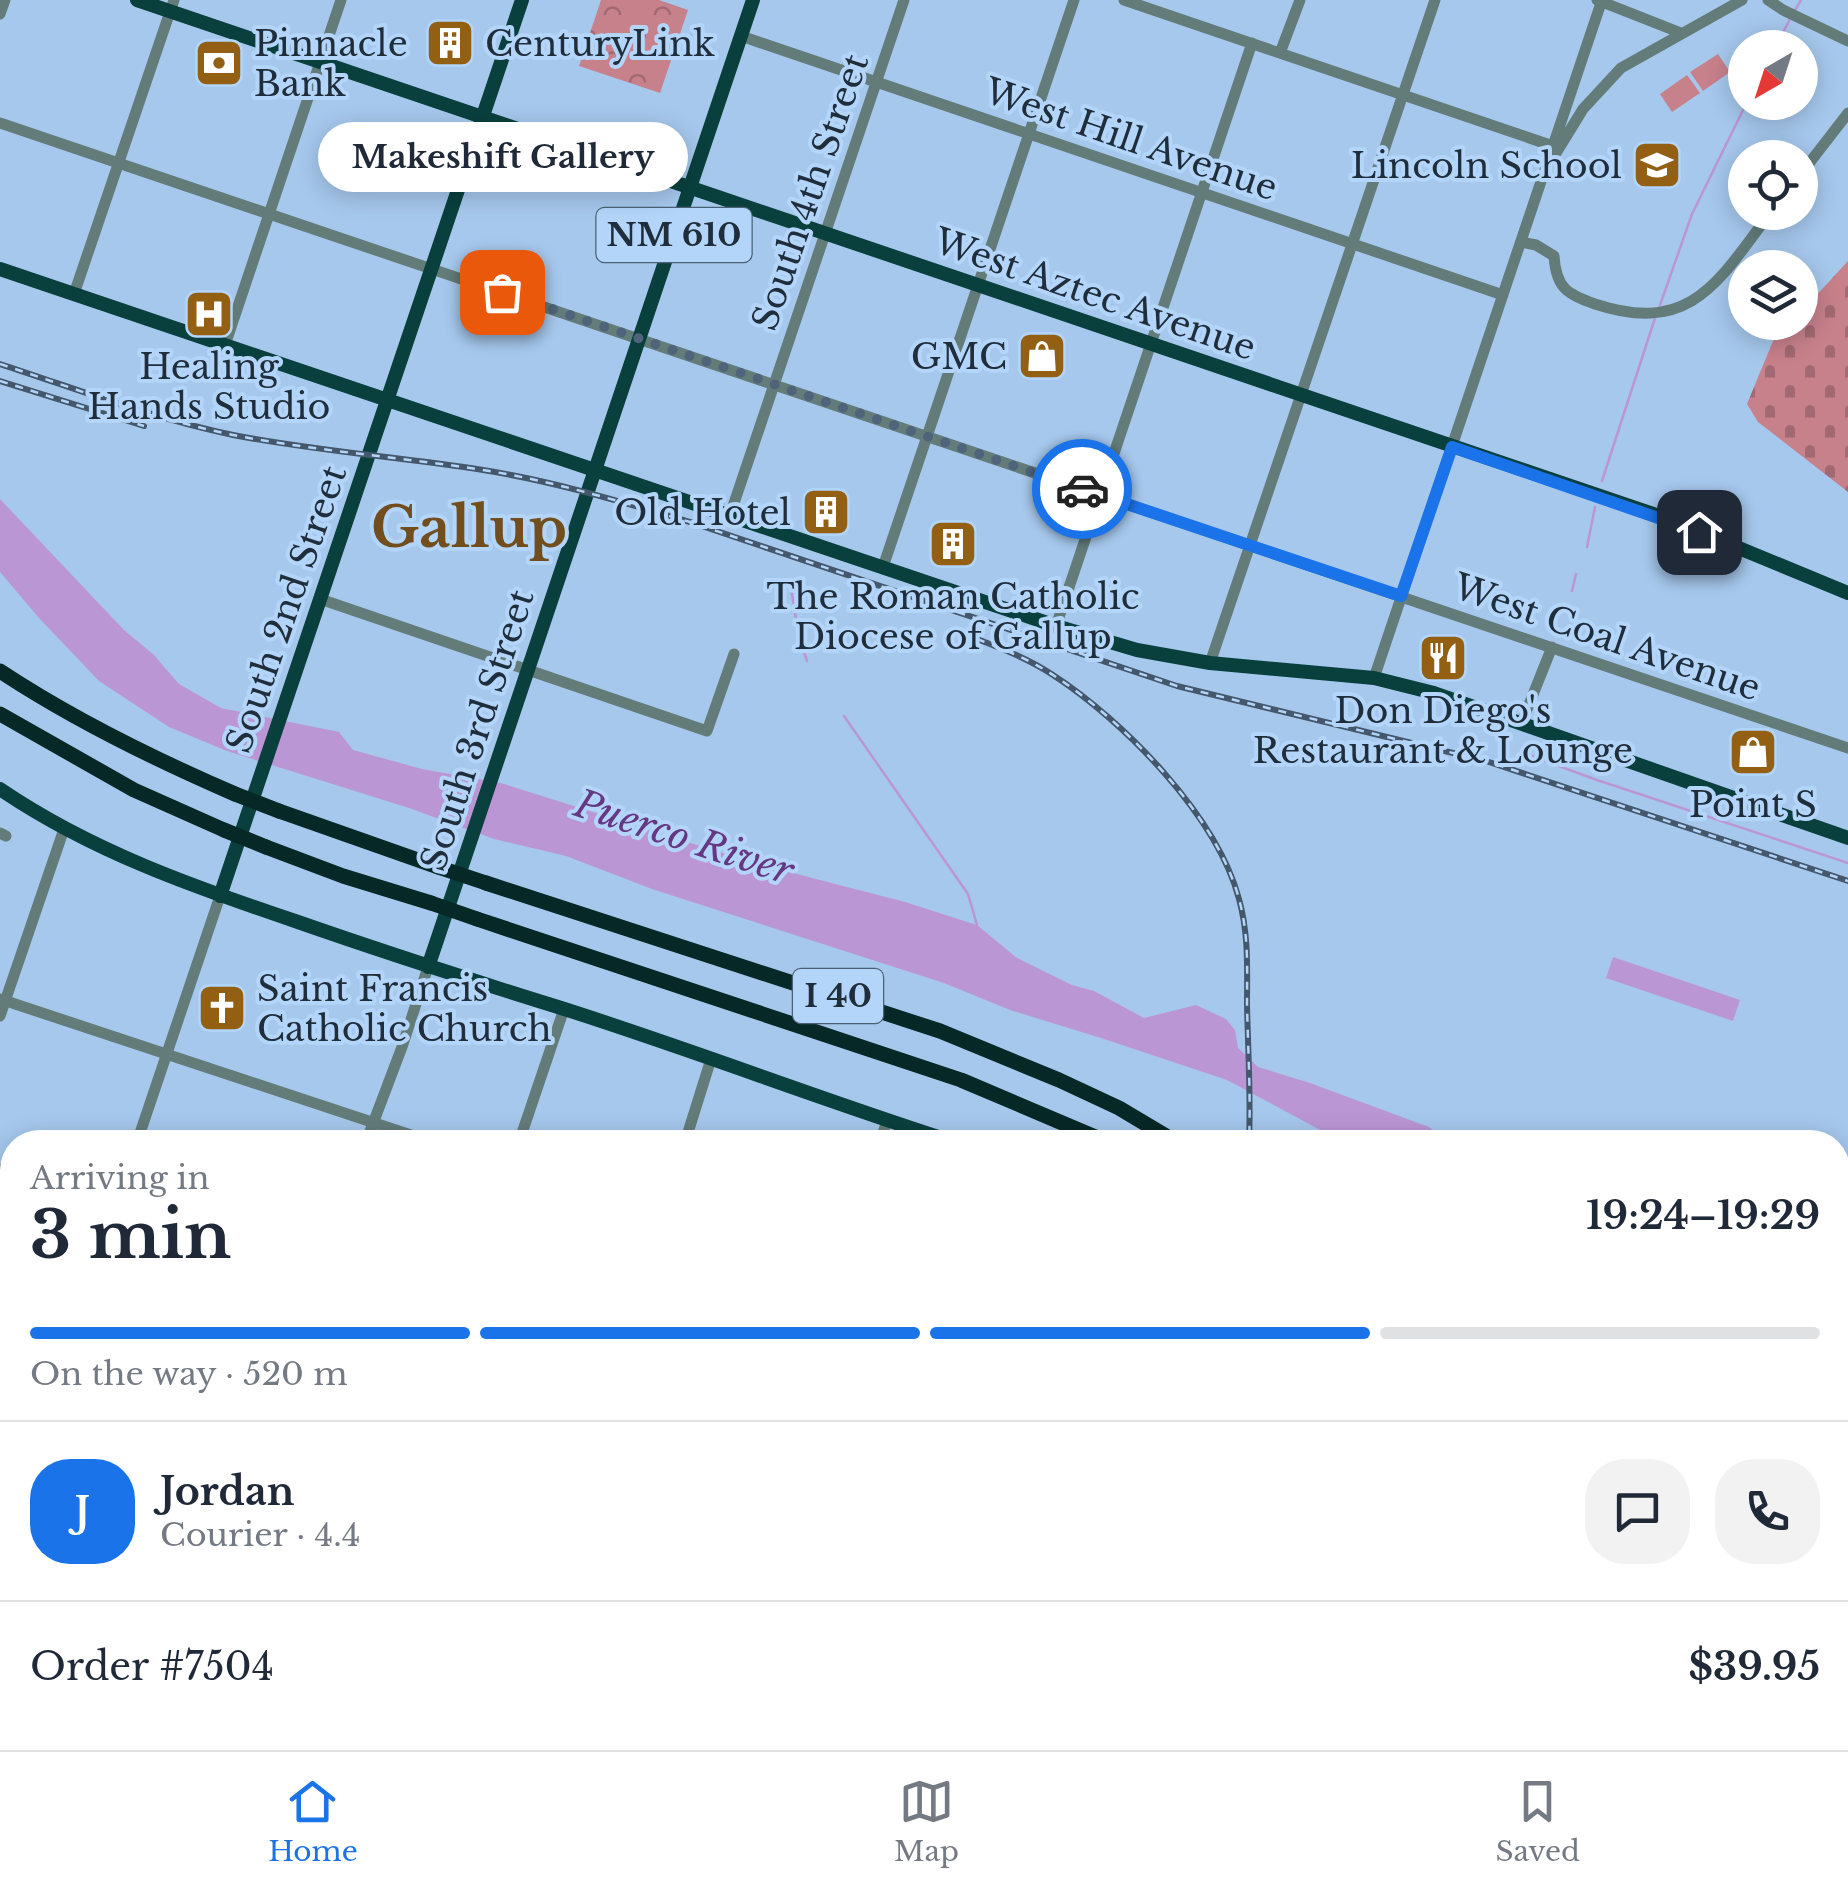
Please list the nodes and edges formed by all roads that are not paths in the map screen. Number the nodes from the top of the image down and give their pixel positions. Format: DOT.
graph roads {
  1 [pos="5,0"];
  2 [pos="137,0"];
  3 [pos="341,0"];
  4 [pos="522,0"];
  5 [pos="754,0"];
  6 [pos="904,0"];
  7 [pos="1074,0"];
  8 [pos="1124,0"];
  9 [pos="1300,0"];
  10 [pos="1435,0"];
  11 [pos="1600,0"];
  12 [pos="1742,0"];
  13 [pos="1768,0"];
  14 [pos="172,6"];
  15 [pos="0,14"];
  16 [pos="1681,33"];
  17 [pos="741,36"];
  18 [pos="1848,41"];
  19 [pos="1252,43"];
  20 [pos="1280,53"];
  21 [pos="320,62"];
  22 [pos="876,82"];
  23 [pos="1401,94"];
  24 [pos="1848,113"];
  25 [pos="482,118"];
  26 [pos="0,123"];
  27 [pos="1029,134"];
  28 [pos="1553,146"];
  29 [pos="1818,152"];
  30 [pos="118,163"];
  31 [pos="1544,174"];
  32 [pos="690,188"];
  33 [pos="1202,192"];
  34 [pos="269,213"];
  35 [pos="1757,230"];
  36 [pos="825,234"];
  37 [pos="1521,242"];
  38 [pos="1351,243"];
  39 [pos="432,268"];
  40 [pos="0,269"];
  41 [pos="978,286"];
  42 [pos="74,294"];
  43 [pos="1503,295"];
  44 [pos="641,339"];
  45 [pos="225,345"];
  46 [pos="1151,345"];
  47 [pos="774,385"];
  48 [pos="1300,395"];
  49 [pos="388,399"];
  50 [pos="928,438"];
  51 [pos="1452,447"];
  52 [pos="595,470"];
  53 [pos="1100,495"];
  54 [pos="730,515"];
  55 [pos="1250,545"];
  56 [pos="883,567"];
  57 [pos="1848,593"];
  58 [pos="1401,596"];
  59 [pos="320,599"];
  60 [pos="1056,626"];
  61 [pos="1552,647"];
  62 [pos="734,654"];
  63 [pos="1210,664"];
  64 [pos="528,670"];
  65 [pos="0,671"];
  66 [pos="1374,678"];
  67 [pos="0,714"];
  68 [pos="1522,722"];
  69 [pos="1848,748"];
  70 [pos="0,790"];
  71 [pos="64,829"];
  72 [pos="1848,838"];
  73 [pos="220,896"];
  74 [pos="428,966"];
  75 [pos="3,1000"];
  76 [pos="564,1009"];
  77 [pos="0,1016"];
  78 [pos="168,1055"];
  79 [pos="711,1059"];
  80 [pos="887,1121"];
  81 [pos="373,1122"];
  82 [pos="141,1130"];
  83 [pos="370,1130"];
  84 [pos="397,1130"];
  85 [pos="523,1130"];
  86 [pos="688,1130"];
  87 [pos="884,1130"];
  88 [pos="916,1130"];
  89 [pos="1079,1130"];
  90 [pos="1156,1130"];
  1 -- 15 [label="street"];
  2 -- 14 [label="main road, West Aztec Avenue"];
  3 -- 21 [label="street"];
  4 -- 25 [label="main road, South 2nd Street"];
  5 -- 17 [label="main road, South 3rd Street / NM 610"];
  6 -- 22 [label="street, South 4th Street"];
  7 -- 27 [label="street"];
  8 -- 19 [label="street"];
  9 -- 20 [label="street"];
  10 -- 23 [label="street"];
  11 -- 16 [label="street"];
  11 -- 28 [label="street"];
  12 -- 16 [label="street"];
  13 -- 18 [label="street"];
  14 -- 21 [label="main road, West Aztec Avenue"];
  14 -- 30 [label="street"];
  16 -- 31 [label="street"];
  17 -- 22 [label="street, West Hill Avenue"];
  17 -- 32 [label="main road, South 3rd Street / NM 610"];
  19 -- 20 [label="street"];
  19 -- 33 [label="street"];
  20 -- 23 [label="street"];
  21 -- 25 [label="main road, West Aztec Avenue"];
  21 -- 34 [label="street"];
  22 -- 27 [label="street, West Hill Avenue"];
  22 -- 36 [label="street, South 4th Street"];
  23 -- 28 [label="street"];
  23 -- 38 [label="street"];
  24 -- 29 [label="street"];
  25 -- 32 [label="main road, West Aztec Avenue"];
  25 -- 39 [label="main road, South 2nd Street"];
  26 -- 30 [label="street, West Coal Avenue"];
  27 -- 33 [label="street, West Hill Avenue"];
  27 -- 41 [label="street"];
  28 -- 31 [label="street"];
  30 -- 34 [label="street, West Coal Avenue"];
  30 -- 42 [label="street"];
  31 -- 37 [label="street"];
  32 -- 36 [label="main road, West Aztec Avenue"];
  32 -- 44 [label="main road, South 3rd Street / NM 610"];
  33 -- 38 [label="street, West Hill Avenue"];
  33 -- 46 [label="street"];
  34 -- 39 [label="street, West Coal Avenue"];
  34 -- 45 [label="street"];
  35 -- 37 [label="street"];
  36 -- 41 [label="main road, West Aztec Avenue"];
  36 -- 47 [label="street, South 4th Street"];
  37 -- 43 [label="street"];
  38 -- 43 [label="street, West Hill Avenue"];
  38 -- 48 [label="street"];
  39 -- 44 [label="street, West Coal Avenue"];
  39 -- 49 [label="main road, South 2nd Street"];
  40 -- 42 [label="main road"];
  41 -- 46 [label="main road, West Aztec Avenue"];
  41 -- 50 [label="street"];
  42 -- 45 [label="main road"];
  43 -- 51 [label="street"];
  44 -- 47 [label="street, West Coal Avenue"];
  44 -- 52 [label="main road, South 3rd Street / NM 610"];
  45 -- 49 [label="main road"];
  46 -- 48 [label="main road, West Aztec Avenue"];
  46 -- 53 [label="street"];
  47 -- 50 [label="street, West Coal Avenue"];
  47 -- 54 [label="street, South 4th Street"];
  48 -- 51 [label="main road, West Aztec Avenue"];
  48 -- 55 [label="street"];
  49 -- 52 [label="main road"];
  49 -- 59 [label="main road, South 2nd Street"];
  50 -- 53 [label="street, West Coal Avenue"];
  50 -- 56 [label="street"];
  51 -- 57 [label="main road, West Aztec Avenue"];
  51 -- 58 [label="street"];
  52 -- 54 [label="main road"];
  52 -- 64 [label="main road, South 3rd Street / NM 610"];
  53 -- 55 [label="street, West Coal Avenue"];
  53 -- 60 [label="street"];
  54 -- 56 [label="main road"];
  55 -- 58 [label="street, West Coal Avenue"];
  55 -- 63 [label="street"];
  56 -- 60 [label="main road"];
  58 -- 61 [label="street, West Coal Avenue"];
  58 -- 66 [label="street"];
  59 -- 64 [label="street"];
  59 -- 73 [label="main road, South 2nd Street"];
  60 -- 63 [label="main road"];
  61 -- 68 [label="street"];
  61 -- 69 [label="street, West Coal Avenue"];
  62 -- 64 [label="street"];
  63 -- 66 [label="main road"];
  64 -- 74 [label="main road, South 3rd Street / NM 610"];
  65 -- 90 [label="highway, I 40, bridge"];
  66 -- 68 [label="main road"];
  67 -- 89 [label="highway, I 40, bridge"];
  68 -- 72 [label="main road"];
  70 -- 71 [label="main road"];
  71 -- 73 [label="main road"];
  71 -- 75 [label="street"];
  73 -- 74 [label="main road"];
  73 -- 78 [label="street"];
  74 -- 76 [label="main road"];
  74 -- 81 [label="street"];
  75 -- 77 [label="street"];
  75 -- 78 [label="street"];
  76 -- 79 [label="main road"];
  76 -- 85 [label="street"];
  78 -- 81 [label="street"];
  78 -- 82 [label="street"];
  79 -- 80 [label="main road"];
  79 -- 86 [label="street"];
  80 -- 87 [label="street"];
  80 -- 88 [label="main road"];
  81 -- 83 [label="street"];
  81 -- 84 [label="street"];
}
